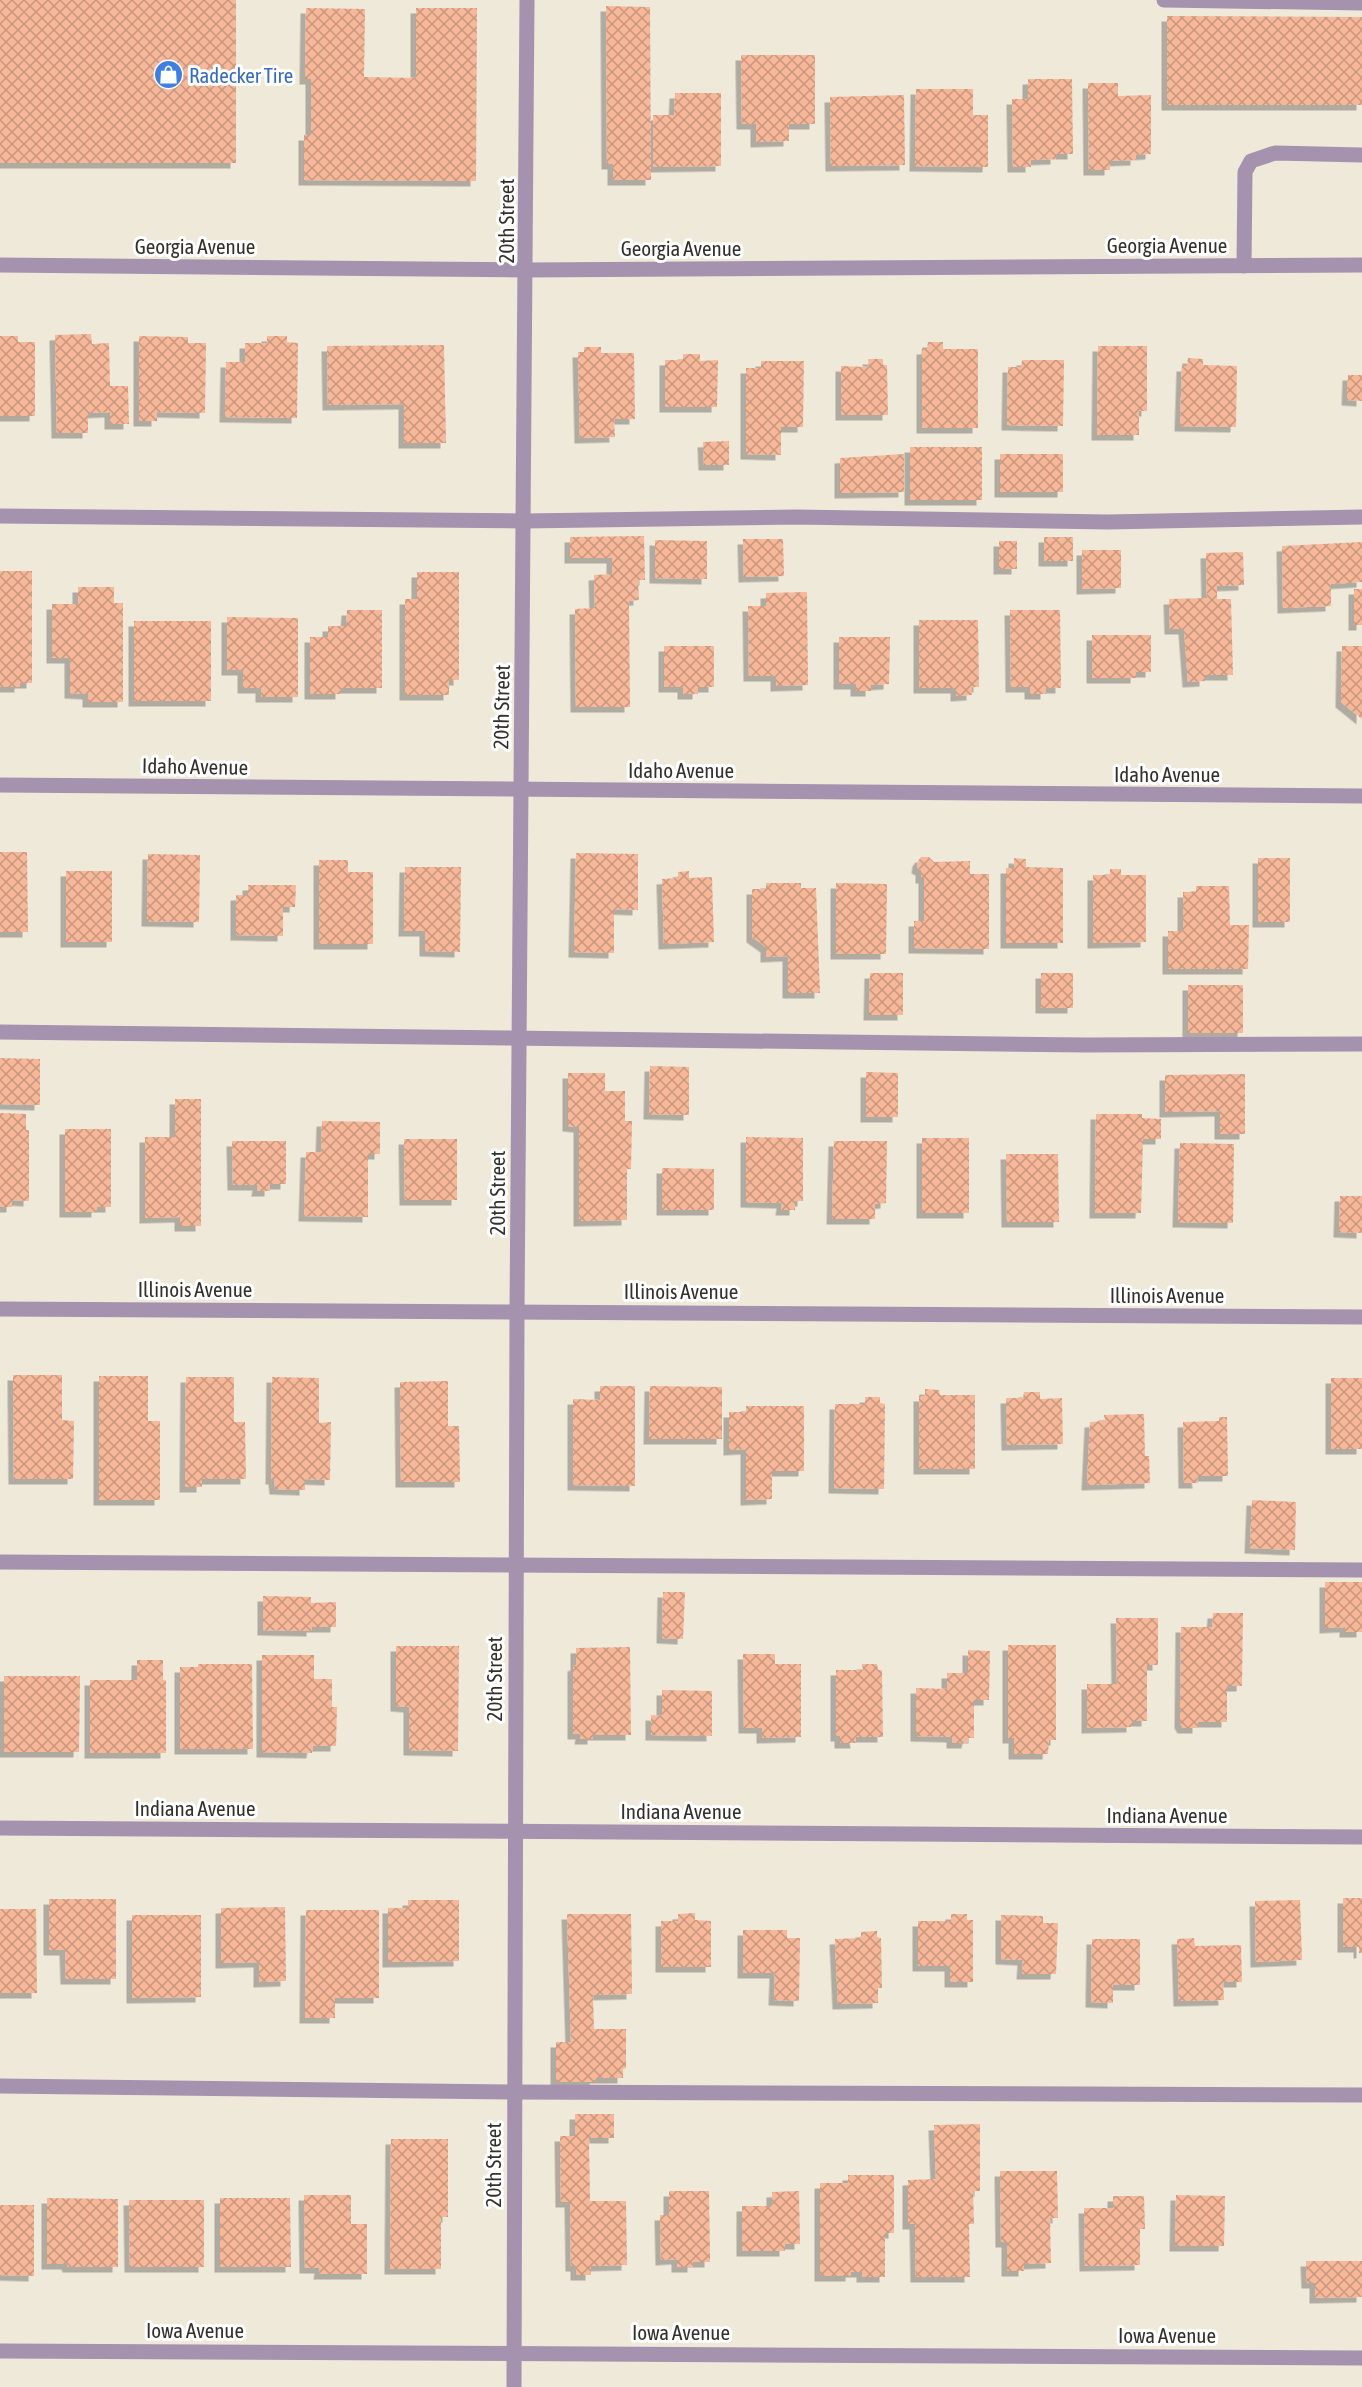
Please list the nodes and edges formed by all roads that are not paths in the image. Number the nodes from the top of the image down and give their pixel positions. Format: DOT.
graph roads {
  1 [pos="527,0"];
  2 [pos="1164,0"];
  3 [pos="1362,3"];
  4 [pos="1362,155"];
  5 [pos="0,265"];
  6 [pos="1362,265"];
  7 [pos="1244,266"];
  8 [pos="526,270"];
  9 [pos="0,516"];
  10 [pos="1362,517"];
  11 [pos="524,521"];
  12 [pos="0,785"];
  13 [pos="521,790"];
  14 [pos="1362,796"];
  15 [pos="0,1032"];
  16 [pos="519,1039"];
  17 [pos="1362,1044"];
  18 [pos="0,1309"];
  19 [pos="517,1311"];
  20 [pos="1362,1317"];
  21 [pos="0,1562"];
  22 [pos="515,1564"];
  23 [pos="1362,1570"];
  24 [pos="0,1828"];
  25 [pos="515,1831"];
  26 [pos="1362,1837"];
  27 [pos="0,2086"];
  28 [pos="514,2092"];
  29 [pos="1362,2095"];
  30 [pos="0,2350"];
  31 [pos="514,2352"];
  32 [pos="1362,2358"];
  33 [pos="514,2387"];
  1 -- 8 [label="street, 20th Street"];
  2 -- 3 [label="street"];
  4 -- 7 [label="street"];
  5 -- 8 [label="street, Georgia Avenue"];
  6 -- 7 [label="street, Georgia Avenue"];
  7 -- 8 [label="street, Georgia Avenue"];
  8 -- 11 [label="street, 20th Street"];
  9 -- 11 [label="street"];
  10 -- 11 [label="street"];
  11 -- 13 [label="street, 20th Street"];
  12 -- 13 [label="street, Idaho Avenue"];
  13 -- 14 [label="street, Idaho Avenue"];
  13 -- 16 [label="street, 20th Street"];
  15 -- 16 [label="street"];
  16 -- 17 [label="street"];
  16 -- 19 [label="street, 20th Street"];
  18 -- 19 [label="street, Illinois Avenue"];
  19 -- 20 [label="street, Illinois Avenue"];
  19 -- 22 [label="street, 20th Street"];
  21 -- 22 [label="street"];
  22 -- 23 [label="street"];
  22 -- 25 [label="street, 20th Street"];
  24 -- 25 [label="street, Indiana Avenue"];
  25 -- 26 [label="street, Indiana Avenue"];
  25 -- 28 [label="street, 20th Street"];
  27 -- 28 [label="street"];
  28 -- 29 [label="street"];
  28 -- 31 [label="street, 20th Street"];
  30 -- 31 [label="street, Iowa Avenue"];
  31 -- 32 [label="street, Iowa Avenue"];
  31 -- 33 [label="street, 20th Street"];
}
